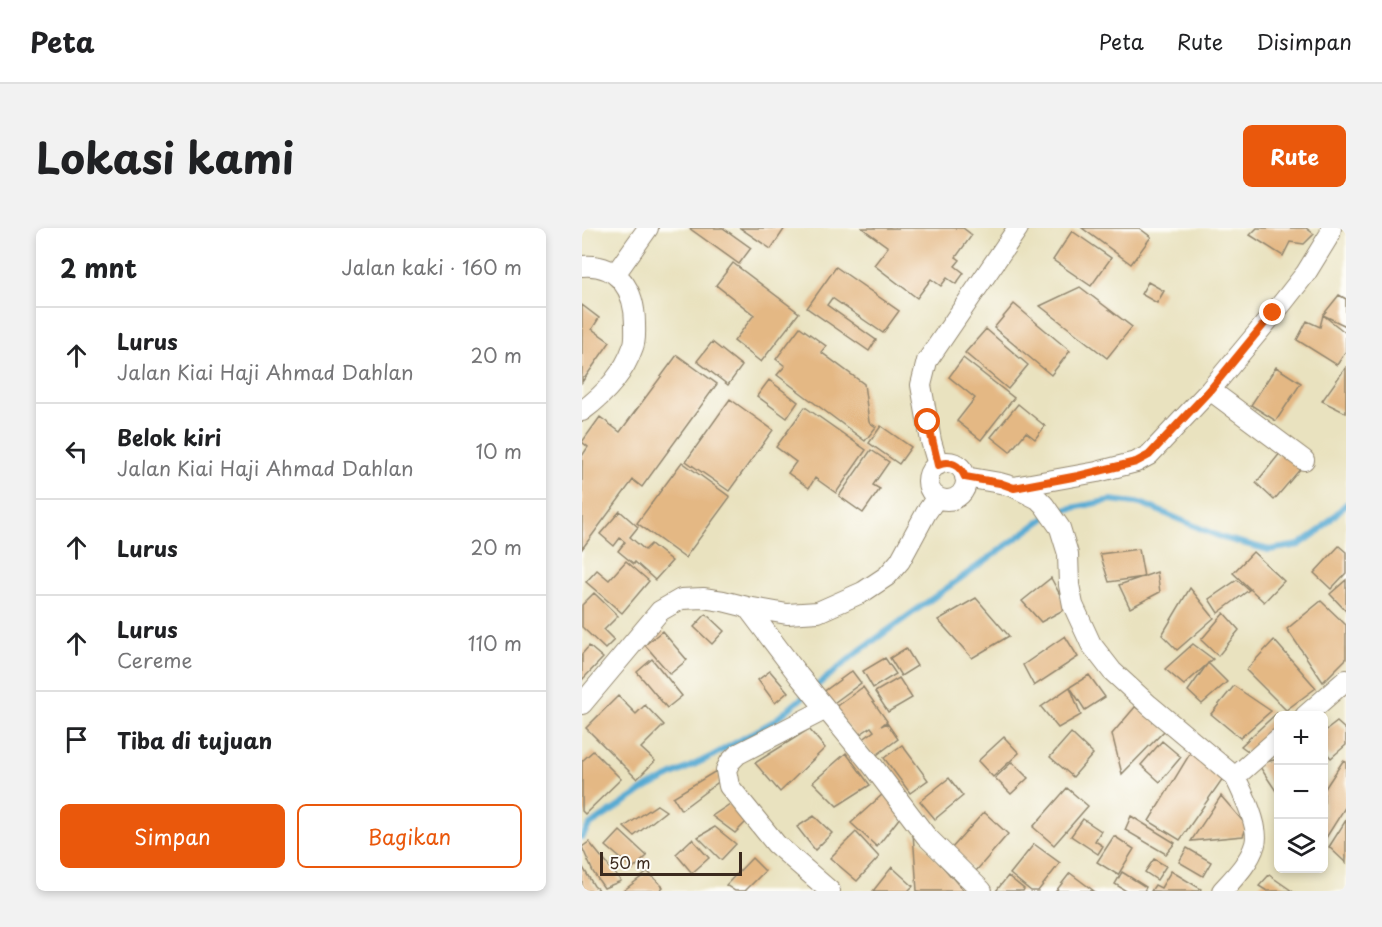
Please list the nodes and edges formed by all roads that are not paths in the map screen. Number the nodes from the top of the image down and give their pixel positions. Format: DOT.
graph roads {
  1 [pos="648,228"];
  2 [pos="1018,228"];
  3 [pos="1331,228"];
  4 [pos="582,266"];
  5 [pos="616,273"];
  6 [pos="1210,390"];
  7 [pos="582,411"];
  8 [pos="1304,460"];
  9 [pos="938,465"];
  10 [pos="965,477"];
  11 [pos="1014,488"];
  12 [pos="937,497"];
  13 [pos="747,607"];
  14 [pos="1346,680"];
  15 [pos="821,703"];
  16 [pos="582,704"];
  17 [pos="1311,711"];
  18 [pos="1274,743"];
  19 [pos="1235,777"];
  20 [pos="830,891"];
  21 [pos="982,891"];
  22 [pos="1222,891"];
  1 -- 5 [label="street"];
  2 -- 9 [label="street"];
  3 -- 6 [label="street"];
  4 -- 5 [label="street"];
  5 -- 7 [label="street"];
  6 -- 8 [label="street"];
  6 -- 11 [label="street"];
  9 -- 10 [label="street"];
  9 -- 12 [label="street"];
  10 -- 11 [label="street"];
  10 -- 12 [label="street"];
  11 -- 19 [label="street"];
  12 -- 13 [label="street"];
  13 -- 15 [label="street"];
  13 -- 16 [label="street"];
  14 -- 17 [label="street"];
  15 -- 20 [label="street"];
  15 -- 21 [label="street"];
  18 -- 19 [label="street"];
  19 -- 22 [label="street"];
}
